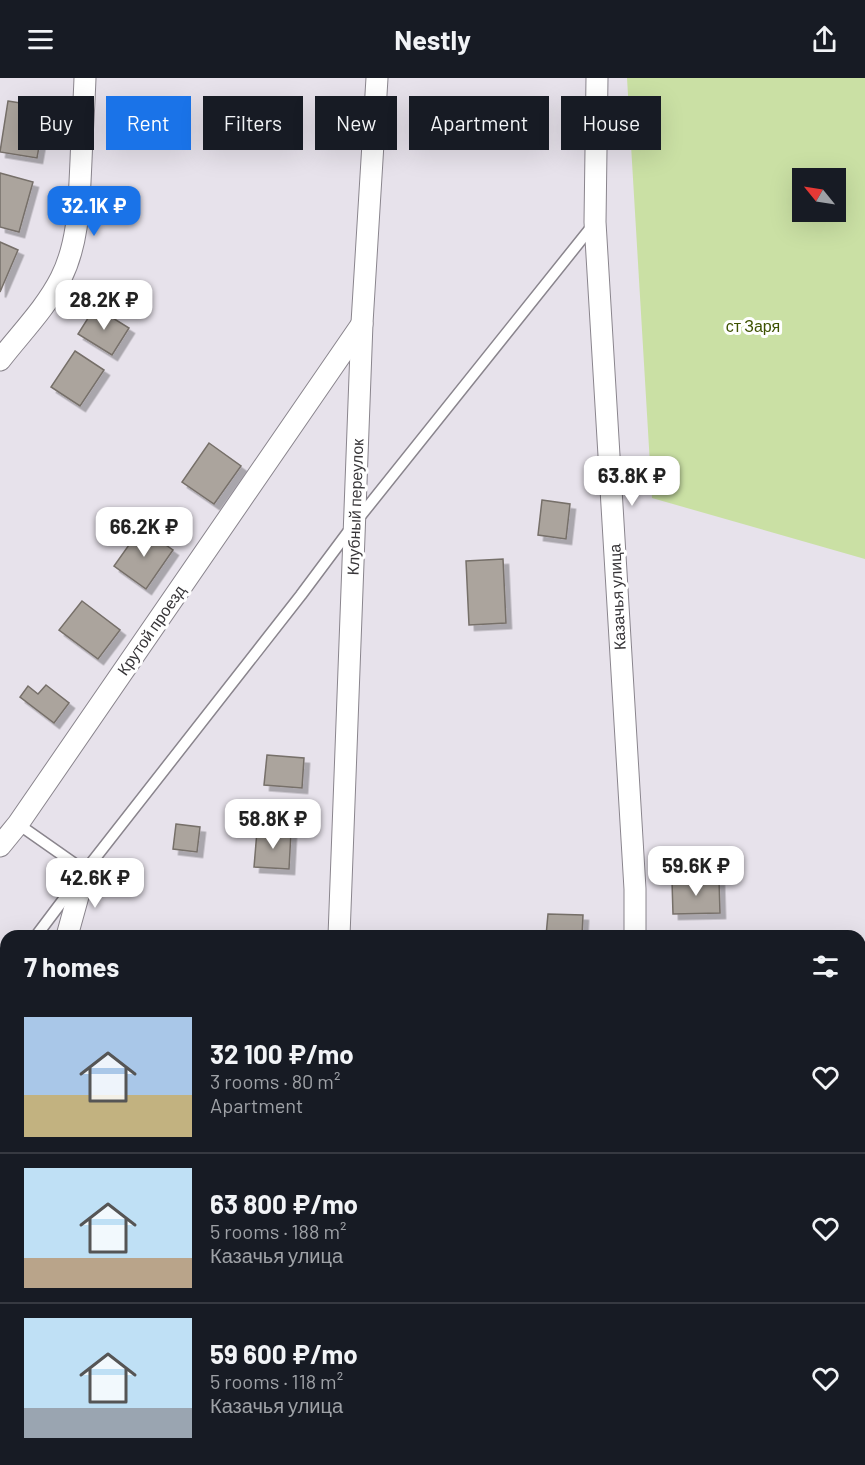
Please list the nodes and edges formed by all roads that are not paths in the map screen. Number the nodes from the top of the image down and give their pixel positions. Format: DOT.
graph roads {
  1 [pos="85,78"];
  2 [pos="377,78"];
  3 [pos="597,78"];
  4 [pos="595,222"];
  5 [pos="362,323"];
  6 [pos="0,360"];
  7 [pos="354,524"];
  8 [pos="18,824"];
  9 [pos="0,846"];
  10 [pos="85,871"];
  11 [pos="41,930"];
  12 [pos="69,930"];
  13 [pos="339,930"];
  14 [pos="635,930"];
  1 -- 6 [label="street"];
  2 -- 5 [label="street, Клубный переулок"];
  3 -- 4 [label="street, Казачья улица"];
  4 -- 7 [label="lane"];
  4 -- 14 [label="street, Казачья улица"];
  5 -- 7 [label="street, Клубный переулок"];
  5 -- 8 [label="street, Крутой проезд"];
  7 -- 10 [label="lane"];
  7 -- 13 [label="street, Клубный переулок"];
  8 -- 9 [label="street, Крутой проезд"];
  8 -- 10 [label="lane"];
  10 -- 11 [label="lane"];
  10 -- 12 [label="street"];
}
